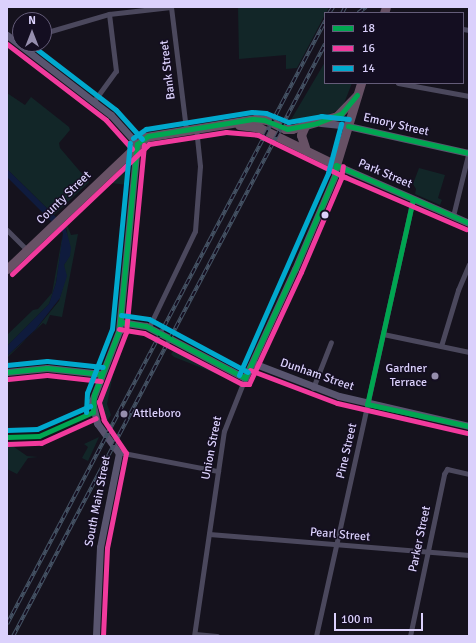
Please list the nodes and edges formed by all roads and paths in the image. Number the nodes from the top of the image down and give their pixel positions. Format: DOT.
graph roads {
  1 [pos="171,7"];
  2 [pos="109,14"];
  3 [pos="52,30"];
  4 [pos="34,52"];
  5 [pos="361,84"];
  6 [pos="403,84"];
  7 [pos="357,95"];
  8 [pos="469,96"];
  9 [pos="94,101"];
  10 [pos="317,123"];
  11 [pos="226,125"];
  12 [pos="305,126"];
  13 [pos="348,126"];
  14 [pos="196,128"];
  15 [pos="186,130"];
  16 [pos="137,144"];
  17 [pos="306,150"];
  18 [pos="469,152"];
  19 [pos="336,166"];
  20 [pos="413,199"];
  21 [pos="453,216"];
  22 [pos="469,223"];
  23 [pos="7,230"];
  24 [pos="27,250"];
  25 [pos="469,264"];
  26 [pos="7,269"];
  27 [pos="120,322"];
  28 [pos="149,328"];
  29 [pos="383,334"];
  30 [pos="331,342"];
  31 [pos="441,346"];
  32 [pos="469,352"];
  33 [pos="253,363"];
  34 [pos="7,372"];
  35 [pos="102,374"];
  36 [pos="245,378"];
  37 [pos="314,388"];
  38 [pos="367,404"];
  39 [pos="469,426"];
  40 [pos="118,452"];
  41 [pos="218,471"];
  42 [pos="469,474"];
  43 [pos="209,534"];
  44 [pos="336,545"];
  45 [pos="428,552"];
  46 [pos="469,555"];
  47 [pos="194,635"];
  48 [pos="96,636"];
  49 [pos="217,636"];
  50 [pos="316,636"];
  51 [pos="410,636"];
  1 -- 2 [label="street"];
  1 -- 15 [label="street, Bank Street"];
  2 -- 3 [label="street"];
  2 -- 9 [label="street"];
  4 -- 9 [label="main road"];
  5 -- 7 [label="highway"];
  6 -- 8 [label="street"];
  7 -- 10 [label="highway, Park Street"];
  7 -- 13 [label="highway"];
  9 -- 16 [label="main road"];
  10 -- 12 [label="highway, Park Street"];
  10 -- 13 [label="main road, Emory Street"];
  11 -- 12 [label="highway, Park Street"];
  11 -- 14 [label="highway, Park Street"];
  11 -- 17 [label="highway, Park Street"];
  12 -- 17 [label="highway"];
  13 -- 18 [label="main road, Emory Street"];
  13 -- 19 [label="highway"];
  14 -- 15 [label="highway, Park Street"];
  14 -- 28 [label="street"];
  15 -- 16 [label="highway, Park Street"];
  16 -- 24 [label="highway, County Street"];
  16 -- 27 [label="main road, South Main Street"];
  17 -- 19 [label="highway, Park Street"];
  18 -- 21 [label="street"];
  19 -- 20 [label="main road, Park Street"];
  19 -- 33 [label="main road, Union Street"];
  20 -- 21 [label="main road, Park Street"];
  20 -- 29 [label="street, Pine Street"];
  21 -- 22 [label="main road, Park Street"];
  23 -- 24 [label="street"];
  24 -- 26 [label="highway, County Street"];
  25 -- 31 [label="street"];
  27 -- 28 [label="main road"];
  27 -- 35 [label="main road, South Main Street"];
  28 -- 36 [label="main road"];
  29 -- 31 [label="street"];
  29 -- 38 [label="street, Pine Street"];
  30 -- 37 [label="street"];
  31 -- 32 [label="street"];
  33 -- 36 [label="main road, Union Street"];
  33 -- 37 [label="main road, Dunham Street"];
  34 -- 35 [label="main road"];
  35 -- 40 [label="main road, South Main Street"];
  36 -- 41 [label="street, Union Street"];
  37 -- 38 [label="main road, Dunham Street"];
  38 -- 39 [label="main road, Dunham Street"];
  38 -- 44 [label="street, Pine Street"];
  40 -- 41 [label="street"];
  40 -- 48 [label="main road, South Main Street"];
  41 -- 43 [label="street, Union Street"];
  42 -- 45 [label="street, Parker Street"];
  43 -- 44 [label="street, Pearl Street"];
  43 -- 47 [label="street, Union Street"];
  44 -- 45 [label="street, Pearl Street"];
  44 -- 50 [label="street, Pine Street"];
  45 -- 46 [label="street, Pearl Street"];
  45 -- 51 [label="street, Parker Street"];
  47 -- 49 [label="street"];
}
